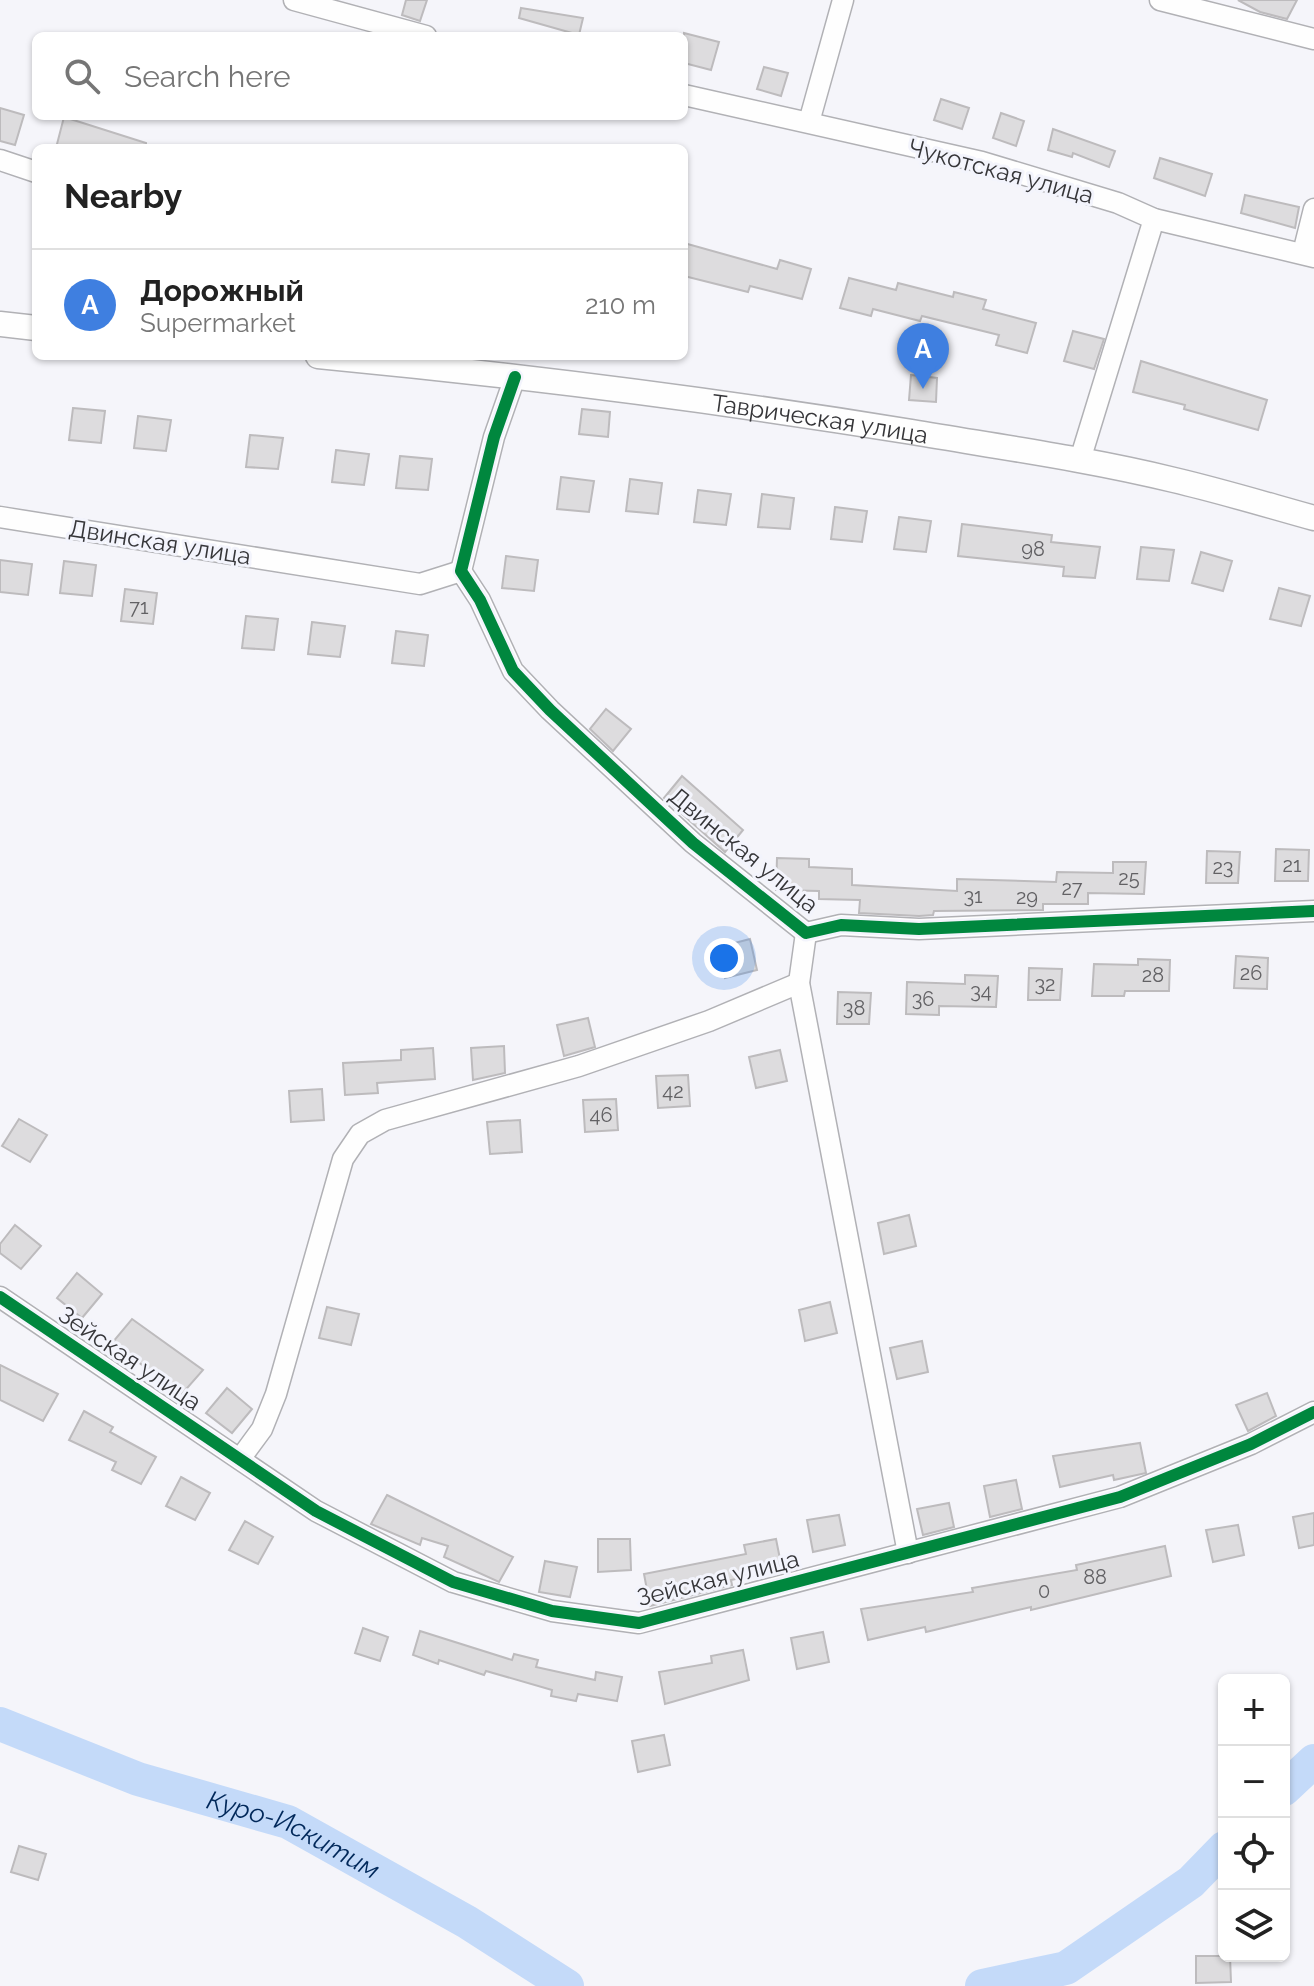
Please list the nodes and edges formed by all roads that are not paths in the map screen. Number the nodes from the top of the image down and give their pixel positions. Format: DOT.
graph roads {
  1 [pos="294,0"];
  2 [pos="843,0"];
  3 [pos="1160,0"];
  4 [pos="411,32"];
  5 [pos="1314,39"];
  6 [pos="688,96"];
  7 [pos="809,122"];
  8 [pos="0,160"];
  9 [pos="32,171"];
  10 [pos="1314,209"];
  11 [pos="1154,219"];
  12 [pos="1309,255"];
  13 [pos="0,324"];
  14 [pos="32,328"];
  15 [pos="400,360"];
  16 [pos="462,363"];
  17 [pos="515,377"];
  18 [pos="1080,460"];
  19 [pos="0,517"];
  20 [pos="1314,518"];
  21 [pos="461,571"];
  22 [pos="1314,911"];
  23 [pos="806,933"];
  24 [pos="799,983"];
  25 [pos="0,1297"];
  26 [pos="1314,1412"];
  27 [pos="240,1459"];
  28 [pos="908,1553"];
  1 -- 4 [label="street"];
  2 -- 7 [label="street"];
  3 -- 5 [label="street"];
  6 -- 7 [label="street, Чукотская улица"];
  7 -- 11 [label="street, Чукотская улица"];
  8 -- 9 [label="street"];
  10 -- 12 [label="street"];
  11 -- 12 [label="street, Чукотская улица"];
  11 -- 18 [label="street"];
  13 -- 14 [label="main road"];
  15 -- 16 [label="main road, Таврическая улица"];
  16 -- 17 [label="main road, Таврическая улица"];
  17 -- 18 [label="main road, Таврическая улица"];
  17 -- 21 [label="street"];
  18 -- 20 [label="main road, Таврическая улица"];
  19 -- 21 [label="street, Двинская улица"];
  21 -- 23 [label="street, Двинская улица"];
  22 -- 23 [label="street, Двинская улица"];
  23 -- 24 [label="street"];
  24 -- 27 [label="street"];
  24 -- 28 [label="street"];
  25 -- 27 [label="street, Зейская улица"];
  26 -- 28 [label="street, Зейская улица"];
  27 -- 28 [label="street, Зейская улица"];
}
